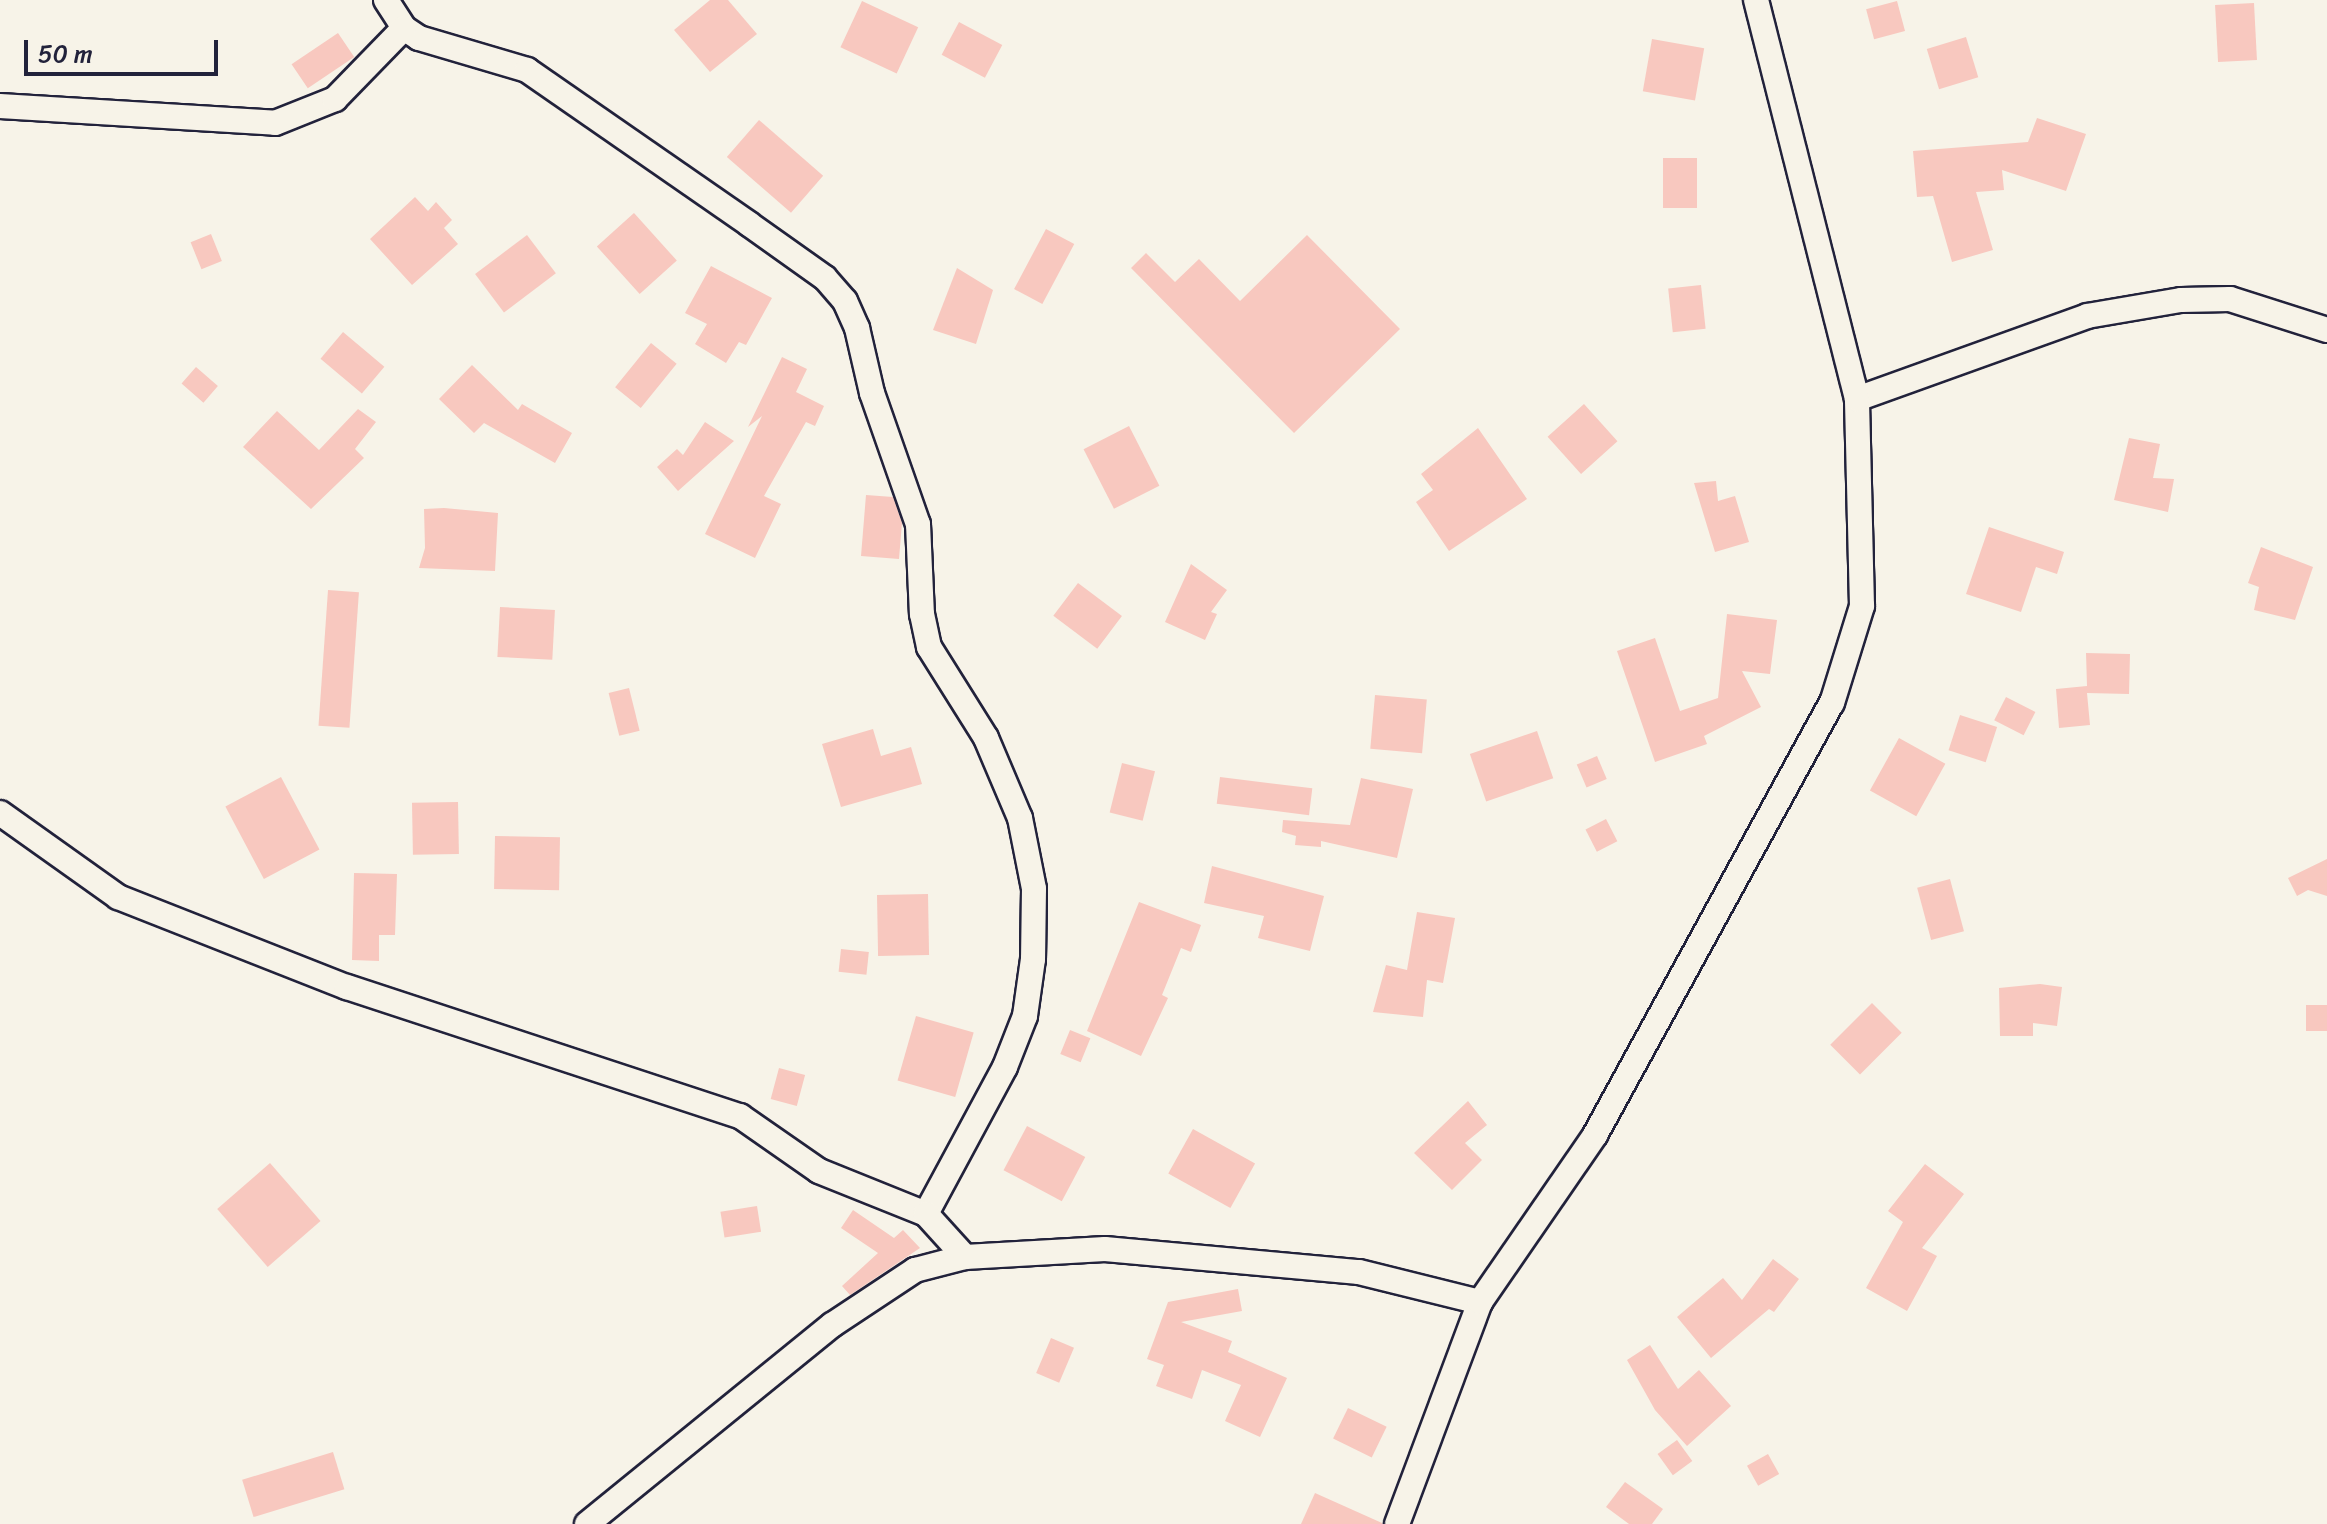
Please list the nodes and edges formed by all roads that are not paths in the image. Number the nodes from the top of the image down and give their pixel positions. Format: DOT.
graph roads {
  1 [pos="386,0"];
  2 [pos="1756,0"];
  3 [pos="404,28"];
  4 [pos="0,106"];
  5 [pos="2327,330"];
  6 [pos="1857,399"];
  7 [pos="0,813"];
  8 [pos="926,1214"];
  9 [pos="965,1257"];
  10 [pos="1480,1302"];
  11 [pos="587,1524"];
  12 [pos="1397,1524"];
  1 -- 3 [label="street"];
  2 -- 6 [label="street"];
  3 -- 4 [label="street"];
  3 -- 8 [label="street"];
  5 -- 6 [label="street"];
  6 -- 10 [label="street"];
  7 -- 8 [label="street"];
  8 -- 9 [label="street"];
  9 -- 10 [label="street"];
  9 -- 11 [label="street"];
  10 -- 12 [label="street"];
}
